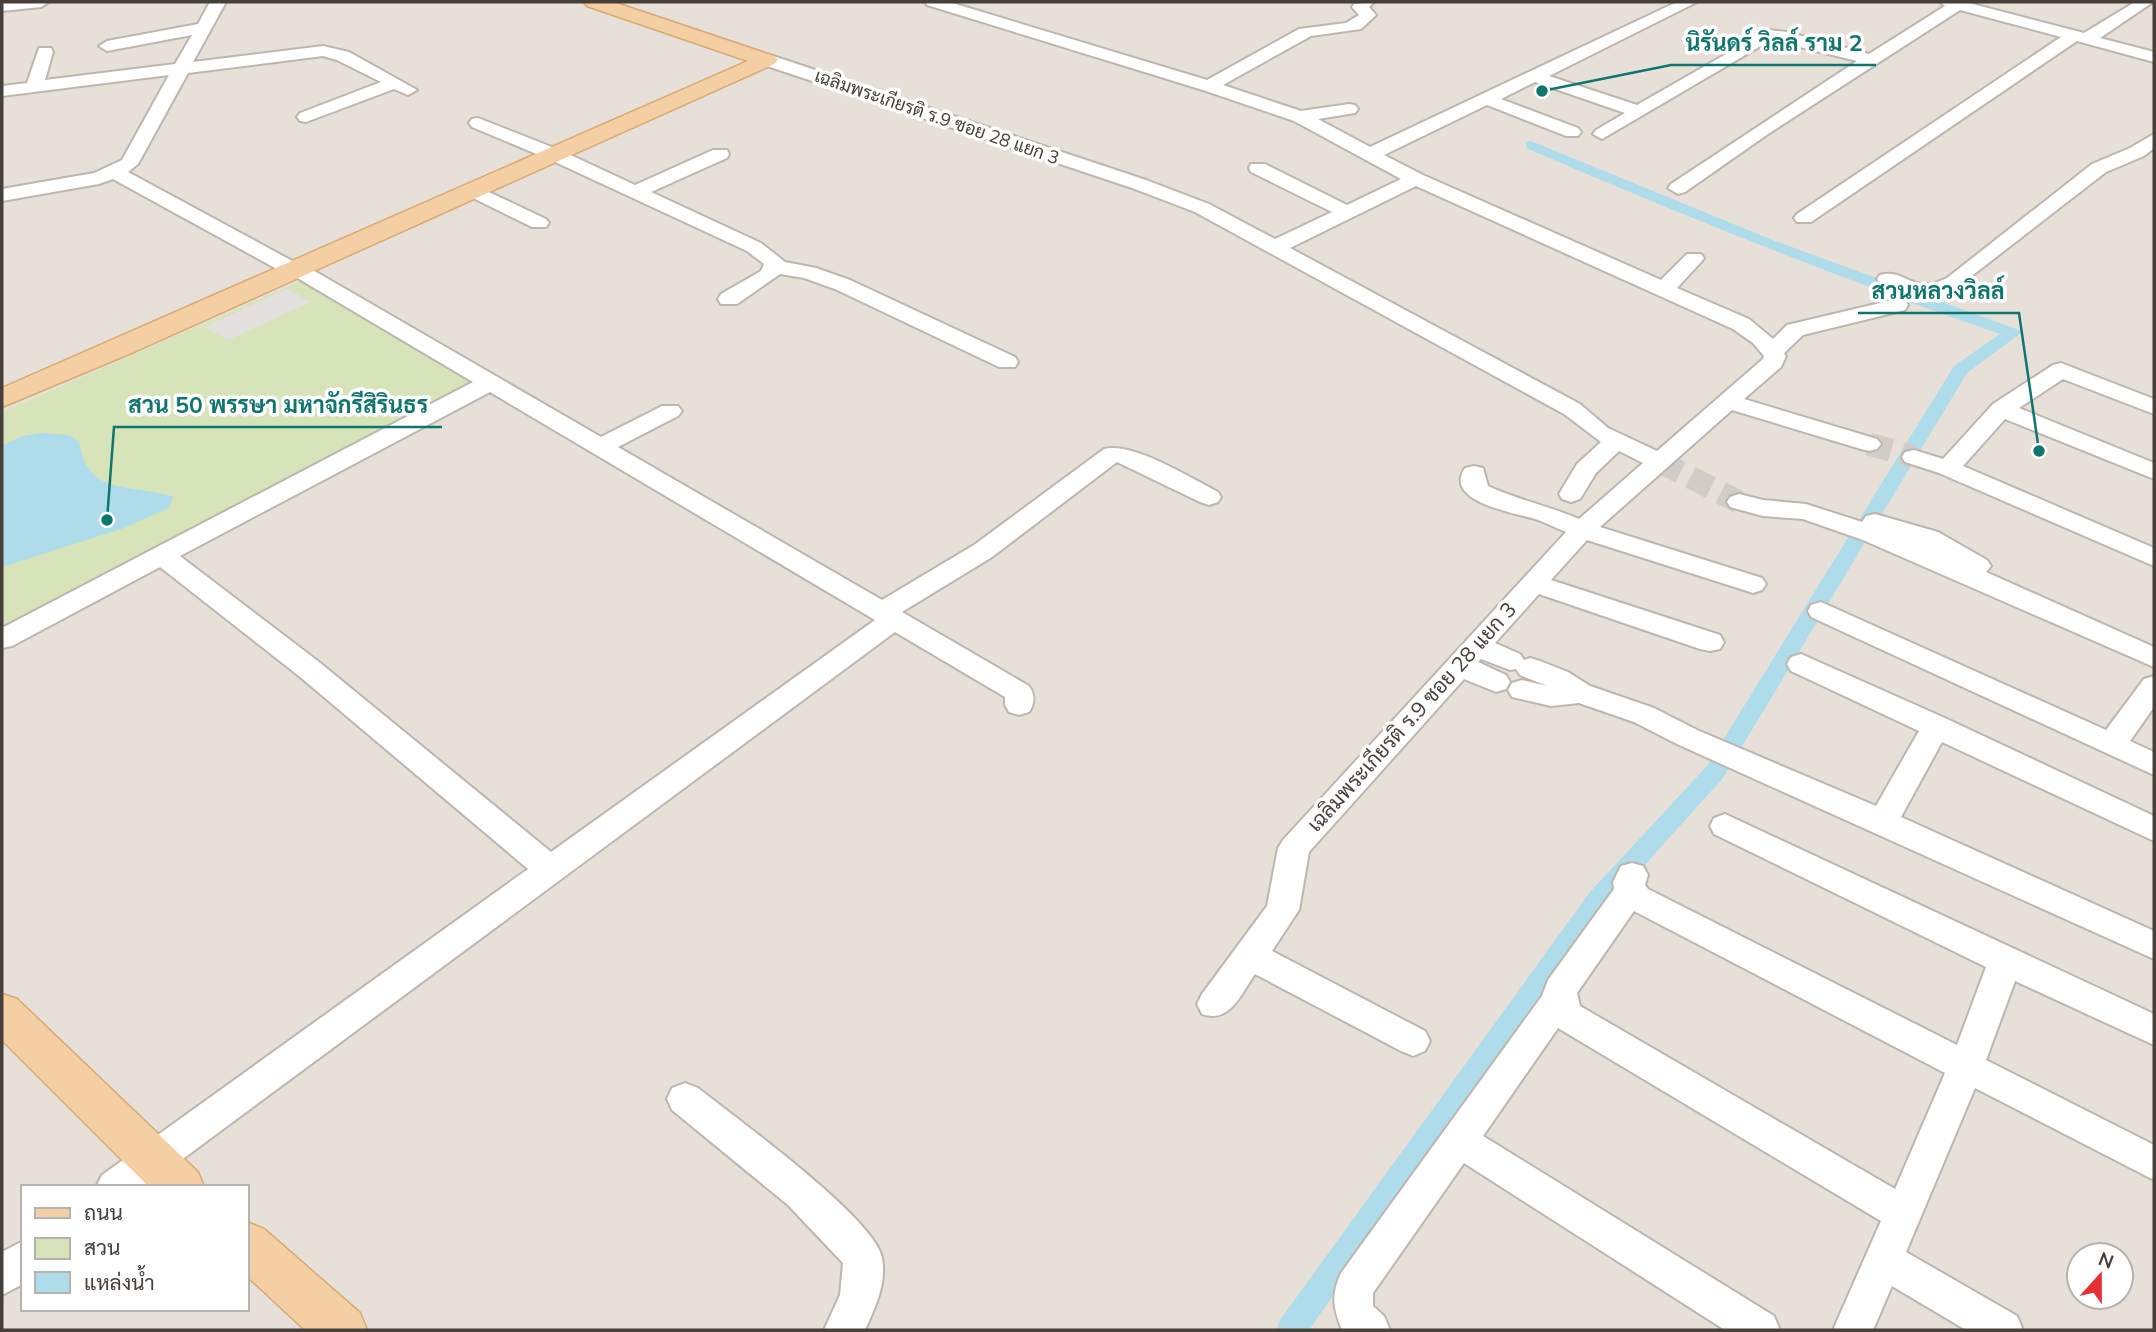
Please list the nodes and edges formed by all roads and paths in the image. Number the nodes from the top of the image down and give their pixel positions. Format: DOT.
graph roads {
  1 [pos="41,2"];
  2 [pos="218,2"];
  3 [pos="594,2"];
  4 [pos="933,2"];
  5 [pos="1366,2"];
  6 [pos="1689,2"];
  7 [pos="2145,2"];
  8 [pos="1952,3"];
  9 [pos="2,6"];
  10 [pos="203,28"];
  11 [pos="2080,37"];
  12 [pos="107,46"];
  13 [pos="45,52"];
  14 [pos="2154,57"];
  15 [pos="767,60"];
  16 [pos="1871,60"];
  17 [pos="182,67"];
  18 [pos="114,68"];
  19 [pos="1533,76"];
  20 [pos="36,82"];
  21 [pos="1209,86"];
  22 [pos="2,91"];
  23 [pos="1486,99"];
  24 [pos="1349,109"];
  25 [pos="1631,109"];
  26 [pos="306,117"];
  27 [pos="1300,117"];
  28 [pos="478,123"];
  29 [pos="1572,132"];
  30 [pos="1602,134"];
  31 [pos="2154,139"];
  32 [pos="720,154"];
  33 [pos="1369,155"];
  34 [pos="554,156"];
  35 [pos="1258,168"];
  36 [pos="115,173"];
  37 [pos="1416,179"];
  38 [pos="1678,188"];
  39 [pos="474,191"];
  40 [pos="637,191"];
  41 [pos="2,195"];
  42 [pos="1347,212"];
  43 [pos="1804,218"];
  44 [pos="539,223"];
  45 [pos="1275,247"];
  46 [pos="1694,258"];
  47 [pos="775,267"];
  48 [pos="295,270"];
  49 [pos="1887,279"];
  50 [pos="1664,289"];
  51 [pos="729,299"];
  52 [pos="1897,305"];
  53 [pos="1772,352"];
  54 [pos="1007,362"];
  55 [pos="491,382"];
  56 [pos="2,398"];
  57 [pos="1728,402"];
  58 [pos="2154,407"];
  59 [pos="2001,409"];
  60 [pos="670,411"];
  61 [pos="1616,441"];
  62 [pos="1869,444"];
  63 [pos="602,446"];
  64 [pos="1914,457"];
  65 [pos="1660,462"];
  66 [pos="1948,468"];
  67 [pos="2154,472"];
  68 [pos="1474,473"];
  69 [pos="1571,494"];
  70 [pos="1738,496"];
  71 [pos="1209,498"];
  72 [pos="1582,530"];
  73 [pos="162,555"];
  74 [pos="2154,558"];
  75 [pos="1533,583"];
  76 [pos="1753,584"];
  77 [pos="1821,611"];
  78 [pos="888,615"];
  79 [pos="2,639"];
  80 [pos="1710,642"];
  81 [pos="1468,656"];
  82 [pos="2154,657"];
  83 [pos="1801,664"];
  84 [pos="2154,686"];
  85 [pos="1019,705"];
  86 [pos="1937,726"];
  87 [pos="2112,744"];
  88 [pos="2154,764"];
  89 [pos="1883,822"];
  90 [pos="1725,826"];
  91 [pos="2154,829"];
  92 [pos="548,868"];
  93 [pos="2154,946"];
  94 [pos="1250,955"];
  95 [pos="2005,961"];
  96 [pos="1558,1001"];
  97 [pos="1214,1004"];
  98 [pos="2,1012"];
  99 [pos="2154,1030"];
  100 [pos="1413,1041"];
  101 [pos="1965,1069"];
  102 [pos="684,1099"];
  103 [pos="1476,1150"];
  104 [pos="2154,1163"];
  105 [pos="166,1173"];
  106 [pos="122,1185"];
  107 [pos="1902,1213"];
  108 [pos="248,1246"];
  109 [pos="1884,1260"];
  110 [pos="21,1261"];
  111 [pos="2,1276"];
  112 [pos="342,1330"];
  113 [pos="844,1330"];
  114 [pos="1370,1330"];
  115 [pos="1760,1330"];
  116 [pos="1853,1330"];
  117 [pos="2003,1330"];
  1 -- 9 [label="street"];
  2 -- 10 [label="street"];
  3 -- 15 [label="main road, เฉลิมพระเกียรติ ร.9 ซอย 28 แยก 3"];
  4 -- 21 [label="street"];
  5 -- 21 [label="street"];
  6 -- 19 [label="street"];
  7 -- 11 [label="street"];
  8 -- 11 [label="street"];
  8 -- 16 [label="street"];
  10 -- 12 [label="street"];
  10 -- 17 [label="street"];
  11 -- 14 [label="street"];
  11 -- 43 [label="street"];
  13 -- 20 [label="street"];
  15 -- 34 [label="main road"];
  15 -- 45 [label="street, เฉลิมพระเกียรติ ร.9 ซอย 28 แยก 3"];
  16 -- 30 [label="street"];
  16 -- 38 [label="street"];
  17 -- 20 [label="street"];
  17 -- 26 [label="street"];
  17 -- 36 [label="street"];
  18 -- 20 [label="street"];
  19 -- 23 [label="street"];
  19 -- 25 [label="street"];
  20 -- 22 [label="street"];
  21 -- 27 [label="street"];
  23 -- 29 [label="street"];
  23 -- 33 [label="street"];
  24 -- 27 [label="street"];
  27 -- 33 [label="street"];
  28 -- 34 [label="street"];
  31 -- 49 [label="street"];
  32 -- 40 [label="street"];
  33 -- 37 [label="street"];
  34 -- 39 [label="main road"];
  34 -- 40 [label="street"];
  35 -- 42 [label="street"];
  36 -- 41 [label="street"];
  36 -- 48 [label="street"];
  37 -- 42 [label="street"];
  37 -- 50 [label="street"];
  39 -- 44 [label="street"];
  39 -- 48 [label="main road"];
  40 -- 47 [label="street"];
  42 -- 45 [label="street"];
  45 -- 61 [label="street, เฉลิมพระเกียรติ ร.9 ซอย 28 แยก 3"];
  46 -- 50 [label="street"];
  47 -- 51 [label="street"];
  47 -- 54 [label="street"];
  48 -- 55 [label="street"];
  48 -- 56 [label="main road"];
  50 -- 53 [label="street"];
  52 -- 53 [label="street"];
  53 -- 57 [label="street, เฉลิมพระเกียรติ ร.9 ซอย 28 แยก 3"];
  55 -- 63 [label="street"];
  55 -- 73 [label="street"];
  57 -- 62 [label="street"];
  57 -- 65 [label="street, เฉลิมพระเกียรติ ร.9 ซอย 28 แยก 3"];
  58 -- 59 [label="street"];
  59 -- 66 [label="street"];
  59 -- 67 [label="street"];
  60 -- 63 [label="street"];
  61 -- 65 [label="street, เฉลิมพระเกียรติ ร.9 ซอย 28 แยก 3"];
  61 -- 69 [label="street"];
  63 -- 78 [label="street"];
  64 -- 66 [label="street"];
  65 -- 72 [label="street, เฉลิมพระเกียรติ ร.9 ซอย 28 แยก 3"];
  66 -- 74 [label="street"];
  68 -- 72 [label="street"];
  70 -- 82 [label="street"];
  71 -- 78 [label="street"];
  72 -- 75 [label="street, เฉลิมพระเกียรติ ร.9 ซอย 28 แยก 3"];
  72 -- 76 [label="street"];
  73 -- 79 [label="street"];
  73 -- 92 [label="street"];
  75 -- 80 [label="street"];
  75 -- 81 [label="street, เฉลิมพระเกียรติ ร.9 ซอย 28 แยก 3"];
  77 -- 87 [label="street"];
  78 -- 85 [label="street"];
  78 -- 92 [label="street"];
  81 -- 89 [label="street"];
  81 -- 94 [label="street, เฉลิมพระเกียรติ ร.9 ซอย 28 แยก 3"];
  83 -- 86 [label="street"];
  84 -- 87 [label="street"];
  86 -- 89 [label="street"];
  86 -- 91 [label="street"];
  87 -- 88 [label="street"];
  89 -- 93 [label="street"];
  90 -- 95 [label="street"];
  92 -- 105 [label="street"];
  94 -- 97 [label="street, เฉลิมพระเกียรติ ร.9 ซอย 28 แยก 3"];
  94 -- 100 [label="street"];
  95 -- 99 [label="street"];
  95 -- 101 [label="street"];
  96 -- 101 [label="street"];
  96 -- 107 [label="street"];
  96 -- 114 [label="street"];
  98 -- 105 [label="main road"];
  101 -- 104 [label="street"];
  101 -- 107 [label="street"];
  102 -- 113 [label="street"];
  103 -- 115 [label="street"];
  105 -- 106 [label="street"];
  107 -- 109 [label="street"];
  108 -- 112 [label="main road"];
  109 -- 116 [label="street"];
  109 -- 117 [label="street"];
  110 -- 111 [label="street"];
}
